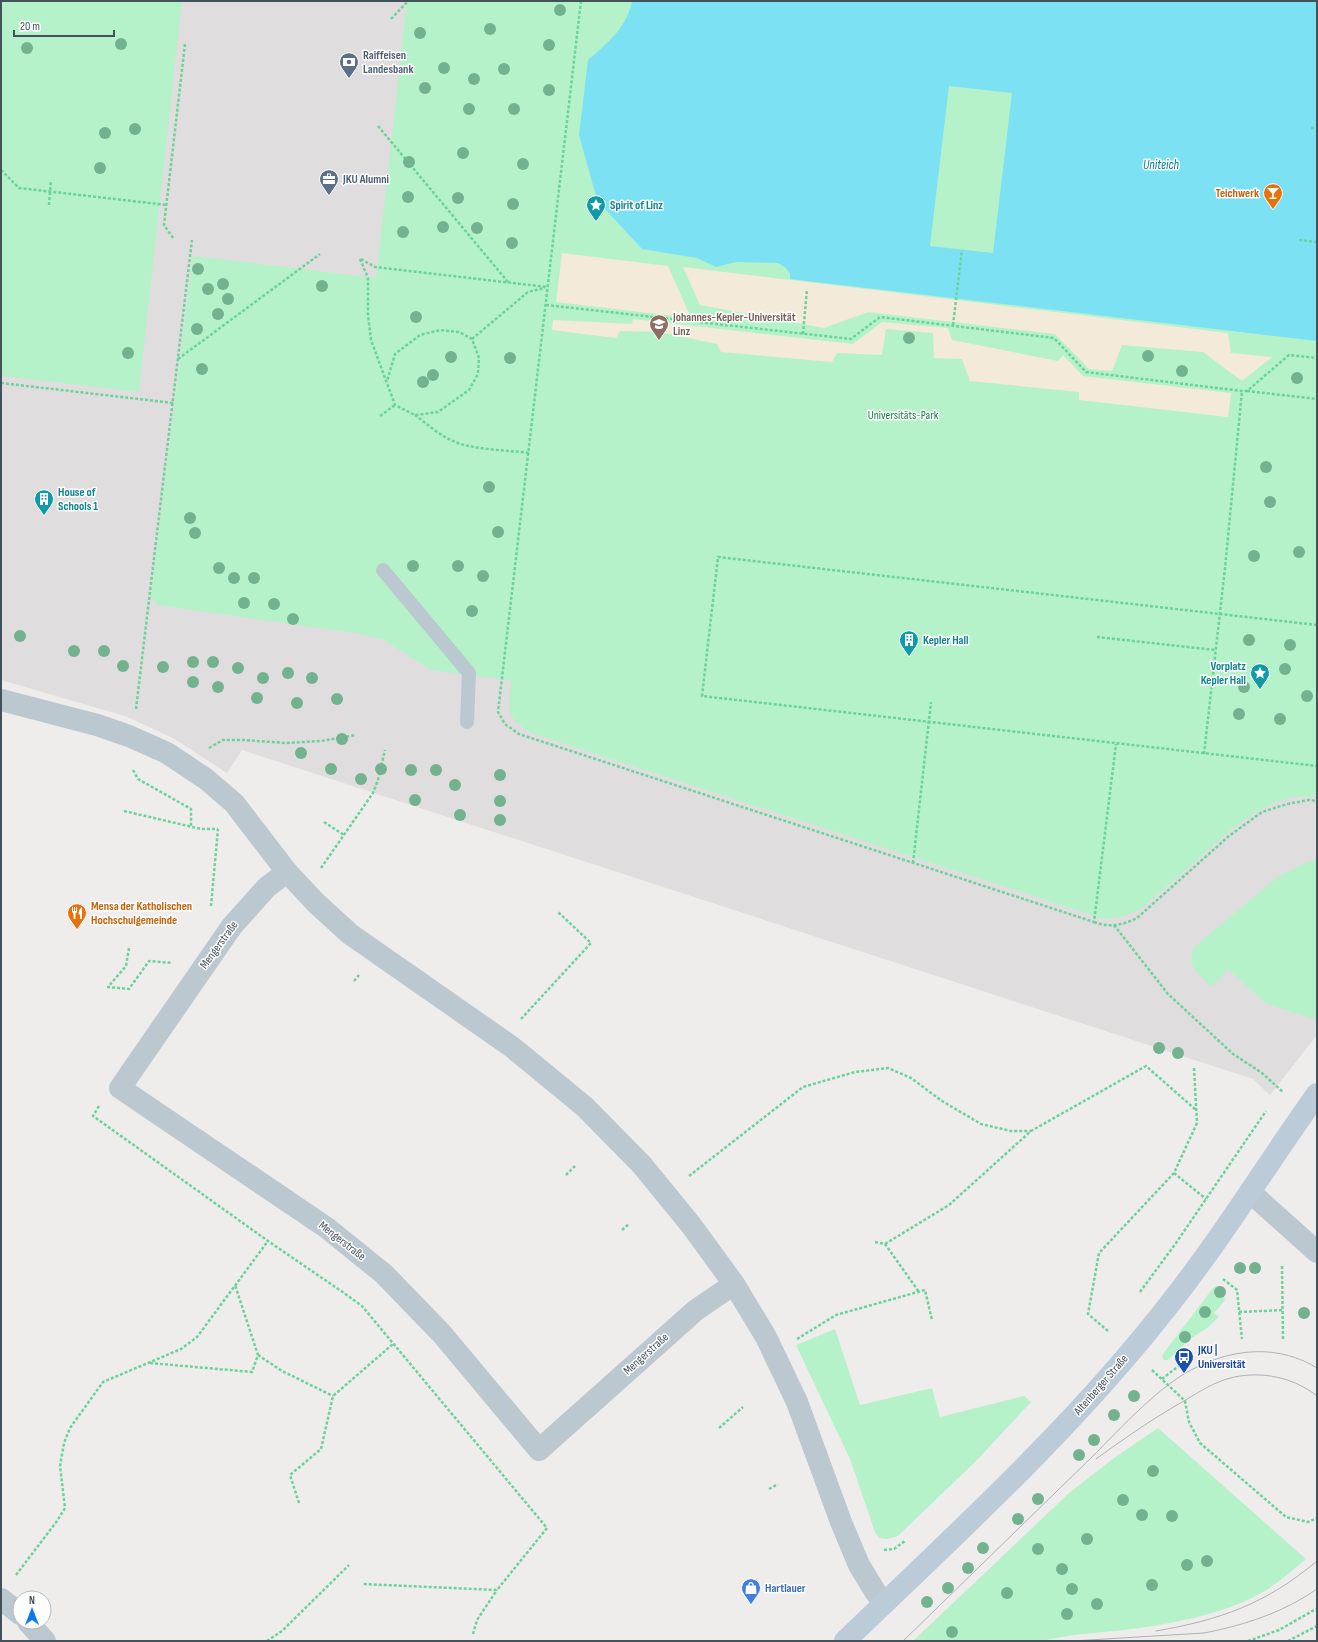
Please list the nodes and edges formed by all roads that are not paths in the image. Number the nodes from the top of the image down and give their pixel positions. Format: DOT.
graph roads {
  1 [pos="383,570"];
  2 [pos="1,700"];
  3 [pos="467,722"];
  4 [pos="287,872"];
  5 [pos="1317,1094"];
  6 [pos="1250,1192"];
  7 [pos="1317,1252"];
  8 [pos="734,1284"];
  9 [pos="1,1599"];
  10 [pos="884,1603"];
  11 [pos="12,1608"];
  12 [pos="35,1630"];
  13 [pos="45,1641"];
  14 [pos="845,1641"];
  1 -- 3 [label="lane"];
  2 -- 4 [label="street"];
  4 -- 8 [label="street"];
  4 -- 8 [label="street, Mengerstraße"];
  5 -- 6 [label="street, Altenberger Straße"];
  6 -- 7 [label="street"];
  6 -- 10 [label="street, Altenberger Straße"];
  8 -- 10 [label="street"];
  9 -- 11 [label="street"];
  10 -- 14 [label="street, Altenberger Straße"];
  12 -- 13 [label="street"];
}
